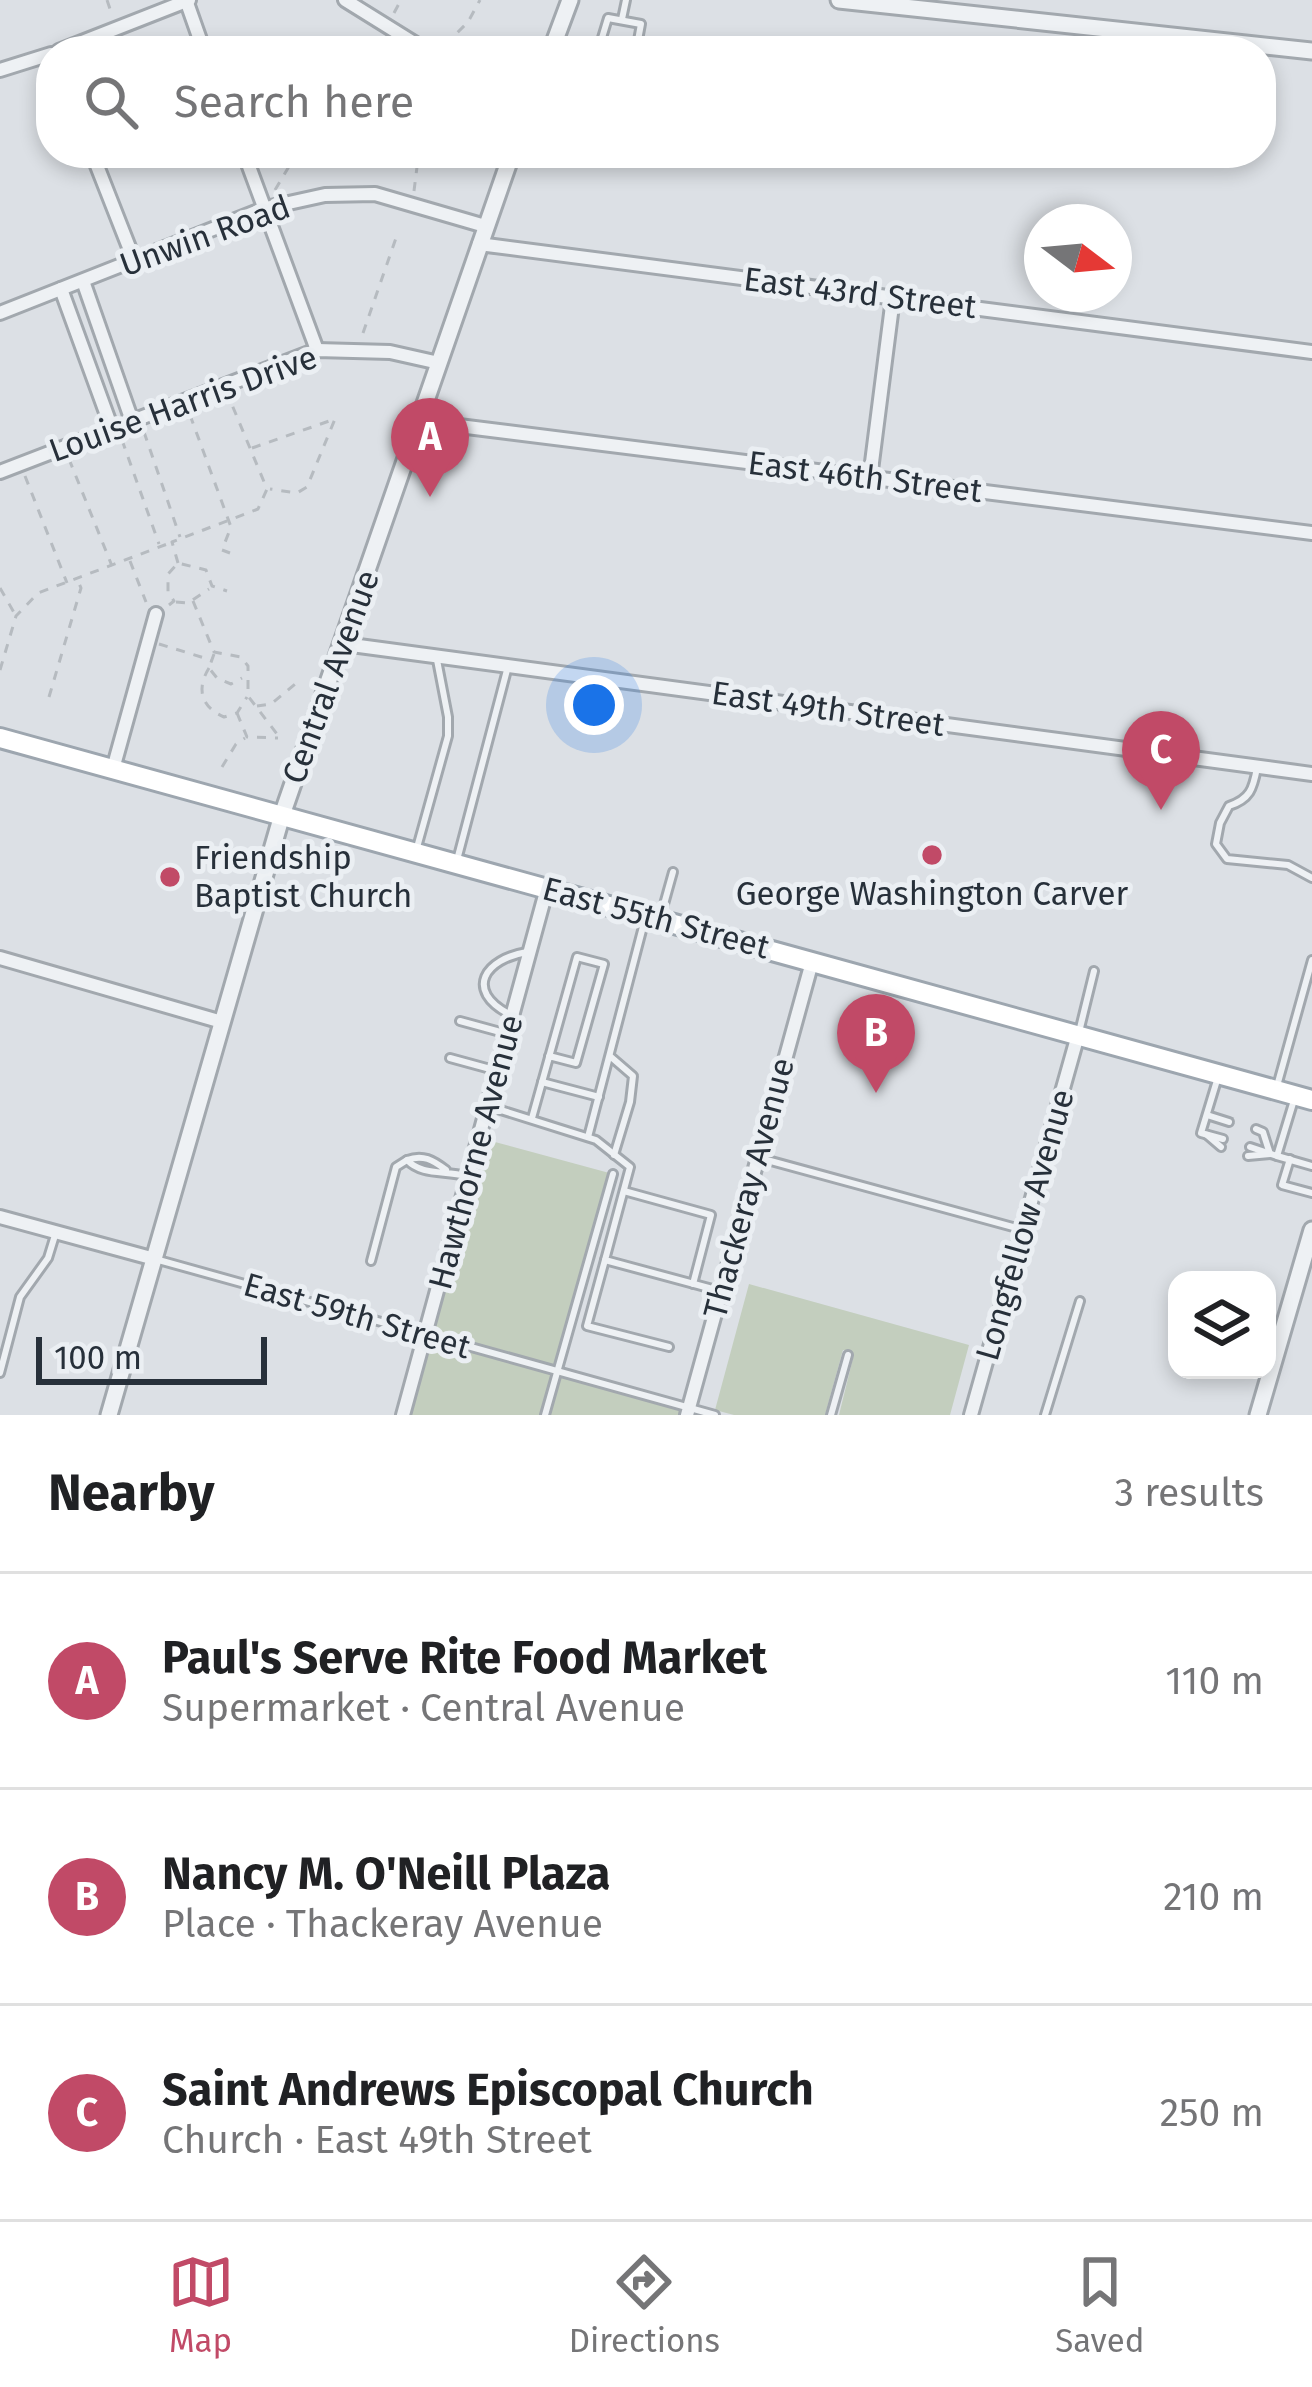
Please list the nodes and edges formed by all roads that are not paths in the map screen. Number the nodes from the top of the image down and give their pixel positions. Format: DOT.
graph roads {
  1 [pos="187,0"];
  2 [pos="344,0"];
  3 [pos="570,0"];
  4 [pos="626,0"];
  5 [pos="839,0"];
  6 [pos="872,2"];
  7 [pos="622,19"];
  8 [pos="96,36"];
  9 [pos="199,36"];
  10 [pos="403,36"];
  11 [pos="556,36"];
  12 [pos="603,36"];
  13 [pos="639,36"];
  14 [pos="1177,36"];
  15 [pos="1276,47"];
  16 [pos="1312,51"];
  17 [pos="36,58"];
  18 [pos="0,70"];
  19 [pos="98,168"];
  20 [pos="250,168"];
  21 [pos="506,168"];
  22 [pos="266,208"];
  23 [pos="485,226"];
  24 [pos="479,244"];
  25 [pos="134,260"];
  26 [pos="82,280"];
  27 [pos="61,289"];
  28 [pos="893,298"];
  29 [pos="0,313"];
  30 [pos="317,350"];
  31 [pos="1312,352"];
  32 [pos="439,363"];
  33 [pos="418,421"];
  34 [pos="138,426"];
  35 [pos="117,434"];
  36 [pos="0,472"];
  37 [pos="870,478"];
  38 [pos="1312,533"];
  39 [pos="156,609"];
  40 [pos="344,644"];
  41 [pos="436,656"];
  42 [pos="508,666"];
  43 [pos="0,738"];
  44 [pos="1257,766"];
  45 [pos="112,769"];
  46 [pos="1312,774"];
  47 [pos="282,815"];
  48 [pos="415,852"];
  49 [pos="456,863"];
  50 [pos="673,872"];
  51 [pos="1312,878"];
  52 [pos="547,888"];
  53 [pos="653,918"];
  54 [pos="530,952"];
  55 [pos="0,958"];
  56 [pos="1312,960"];
  57 [pos="812,962"];
  58 [pos="1094,971"];
  59 [pos="513,1016"];
  60 [pos="460,1021"];
  61 [pos="222,1022"];
  62 [pos="508,1034"];
  63 [pos="1078,1035"];
  64 [pos="549,1056"];
  65 [pos="610,1056"];
  66 [pos="450,1058"];
  67 [pos="498,1071"];
  68 [pos="1219,1074"];
  69 [pos="542,1082"];
  70 [pos="1294,1095"];
  71 [pos="599,1097"];
  72 [pos="488,1106"];
  73 [pos="1207,1115"];
  74 [pos="532,1118"];
  75 [pos="1229,1122"];
  76 [pos="1256,1130"];
  77 [pos="588,1137"];
  78 [pos="1222,1143"];
  79 [pos="1249,1152"];
  80 [pos="614,1155"];
  81 [pos="1274,1155"];
  82 [pos="757,1157"];
  83 [pos="1290,1159"];
  84 [pos="1312,1166"];
  85 [pos="613,1174"];
  86 [pos="469,1177"];
  87 [pos="624,1191"];
  88 [pos="1312,1193"];
  89 [pos="0,1217"];
  90 [pos="1312,1229"];
  91 [pos="1024,1230"];
  92 [pos="56,1232"];
  93 [pos="151,1258"];
  94 [pos="605,1260"];
  95 [pos="371,1261"];
  96 [pos="693,1284"];
  97 [pos="720,1292"];
  98 [pos="1080,1300"];
  99 [pos="426,1335"];
  100 [pos="669,1347"];
  101 [pos="848,1355"];
  102 [pos="556,1372"];
  103 [pos="0,1373"];
  104 [pos="688,1412"];
  105 [pos="109,1415"];
  106 [pos="404,1415"];
  107 [pos="545,1415"];
  108 [pos="715,1415"];
  109 [pos="831,1415"];
  110 [pos="971,1415"];
  111 [pos="1045,1415"];
  112 [pos="1258,1415"];
  1 -- 8 [label="street"];
  1 -- 9 [label="street"];
  2 -- 10 [label="street"];
  3 -- 11 [label="street"];
  4 -- 7 [label="lane"];
  5 -- 6 [label="street"];
  6 -- 14 [label="street"];
  7 -- 12 [label="lane"];
  7 -- 13 [label="lane"];
  15 -- 16 [label="street"];
  17 -- 18 [label="street"];
  19 -- 25 [label="street"];
  20 -- 22 [label="street"];
  21 -- 23 [label="street, Central Avenue"];
  22 -- 23 [label="street, Unwin Road"];
  22 -- 25 [label="street, Unwin Road"];
  22 -- 30 [label="street"];
  23 -- 24 [label="street, Central Avenue"];
  24 -- 28 [label="street, East 43rd Street"];
  24 -- 32 [label="street, Central Avenue"];
  25 -- 26 [label="street, Unwin Road"];
  26 -- 27 [label="street, Unwin Road"];
  26 -- 34 [label="street"];
  27 -- 29 [label="street, Unwin Road"];
  27 -- 35 [label="street"];
  28 -- 31 [label="street, East 43rd Street"];
  28 -- 37 [label="street"];
  30 -- 32 [label="street, Louise Harris Drive"];
  30 -- 34 [label="street, Louise Harris Drive"];
  32 -- 33 [label="street, Central Avenue"];
  33 -- 37 [label="street, East 46th Street"];
  33 -- 40 [label="street, Central Avenue"];
  34 -- 35 [label="street, Louise Harris Drive"];
  35 -- 36 [label="street, Louise Harris Drive"];
  37 -- 38 [label="street, East 46th Street"];
  39 -- 45 [label="street"];
  40 -- 41 [label="street, East 49th Street"];
  40 -- 47 [label="street, Central Avenue"];
  41 -- 42 [label="street, East 49th Street"];
  41 -- 48 [label="lane"];
  42 -- 44 [label="street, East 49th Street"];
  42 -- 49 [label="lane"];
  43 -- 45 [label="main road, East 55th Street"];
  44 -- 46 [label="street, East 49th Street"];
  44 -- 51 [label="lane"];
  45 -- 47 [label="main road, East 55th Street"];
  47 -- 48 [label="main road, East 55th Street"];
  47 -- 61 [label="street, Central Avenue"];
  48 -- 49 [label="main road, East 55th Street"];
  49 -- 52 [label="main road, East 55th Street"];
  50 -- 53 [label="lane"];
  52 -- 53 [label="main road, East 55th Street"];
  52 -- 54 [label="street, Hawthorne Avenue"];
  53 -- 57 [label="main road, East 55th Street"];
  53 -- 65 [label="lane"];
  54 -- 59 [label="street, Hawthorne Avenue"];
  54 -- 59 [label="lane"];
  55 -- 61 [label="street"];
  56 -- 70 [label="lane"];
  57 -- 63 [label="main road, East 55th Street"];
  57 -- 82 [label="street, Thackeray Avenue"];
  58 -- 63 [label="lane"];
  59 -- 62 [label="street, Hawthorne Avenue"];
  60 -- 62 [label="lane"];
  61 -- 93 [label="street, Central Avenue"];
  62 -- 67 [label="street, Hawthorne Avenue"];
  63 -- 68 [label="main road, East 55th Street"];
  63 -- 91 [label="street, Longfellow Avenue"];
  64 -- 64 [label="lane"];
  64 -- 69 [label="lane"];
  65 -- 71 [label="lane"];
  65 -- 80 [label="lane"];
  66 -- 67 [label="lane"];
  67 -- 72 [label="street, Hawthorne Avenue"];
  68 -- 70 [label="main road, East 55th Street"];
  68 -- 73 [label="lane"];
  69 -- 71 [label="lane"];
  69 -- 74 [label="lane"];
  70 -- 81 [label="lane"];
  71 -- 77 [label="lane"];
  72 -- 74 [label="lane"];
  72 -- 86 [label="street, Hawthorne Avenue"];
  73 -- 75 [label="lane"];
  73 -- 78 [label="lane"];
  74 -- 77 [label="lane"];
  76 -- 81 [label="lane"];
  77 -- 80 [label="lane"];
  79 -- 81 [label="lane"];
  80 -- 87 [label="lane"];
  81 -- 83 [label="lane"];
  82 -- 91 [label="lane"];
  82 -- 97 [label="street, Thackeray Avenue"];
  83 -- 84 [label="lane"];
  83 -- 88 [label="lane"];
  85 -- 102 [label="lane"];
  86 -- 95 [label="lane"];
  86 -- 99 [label="street, Hawthorne Avenue"];
  87 -- 94 [label="lane"];
  87 -- 96 [label="lane"];
  89 -- 92 [label="street, East 59th Street"];
  90 -- 112 [label="street"];
  91 -- 110 [label="street, Longfellow Avenue"];
  92 -- 93 [label="street, East 59th Street"];
  92 -- 103 [label="lane"];
  93 -- 99 [label="lane, East 59th Street"];
  93 -- 105 [label="street, Central Avenue"];
  94 -- 96 [label="lane"];
  94 -- 100 [label="lane"];
  96 -- 97 [label="lane"];
  97 -- 104 [label="street, Thackeray Avenue"];
  98 -- 111 [label="lane"];
  99 -- 102 [label="lane, East 59th Street"];
  99 -- 106 [label="street, Hawthorne Avenue"];
  101 -- 109 [label="lane"];
  102 -- 104 [label="lane, East 59th Street"];
  102 -- 107 [label="lane"];
  104 -- 108 [label="lane, East 59th Street"];
}
